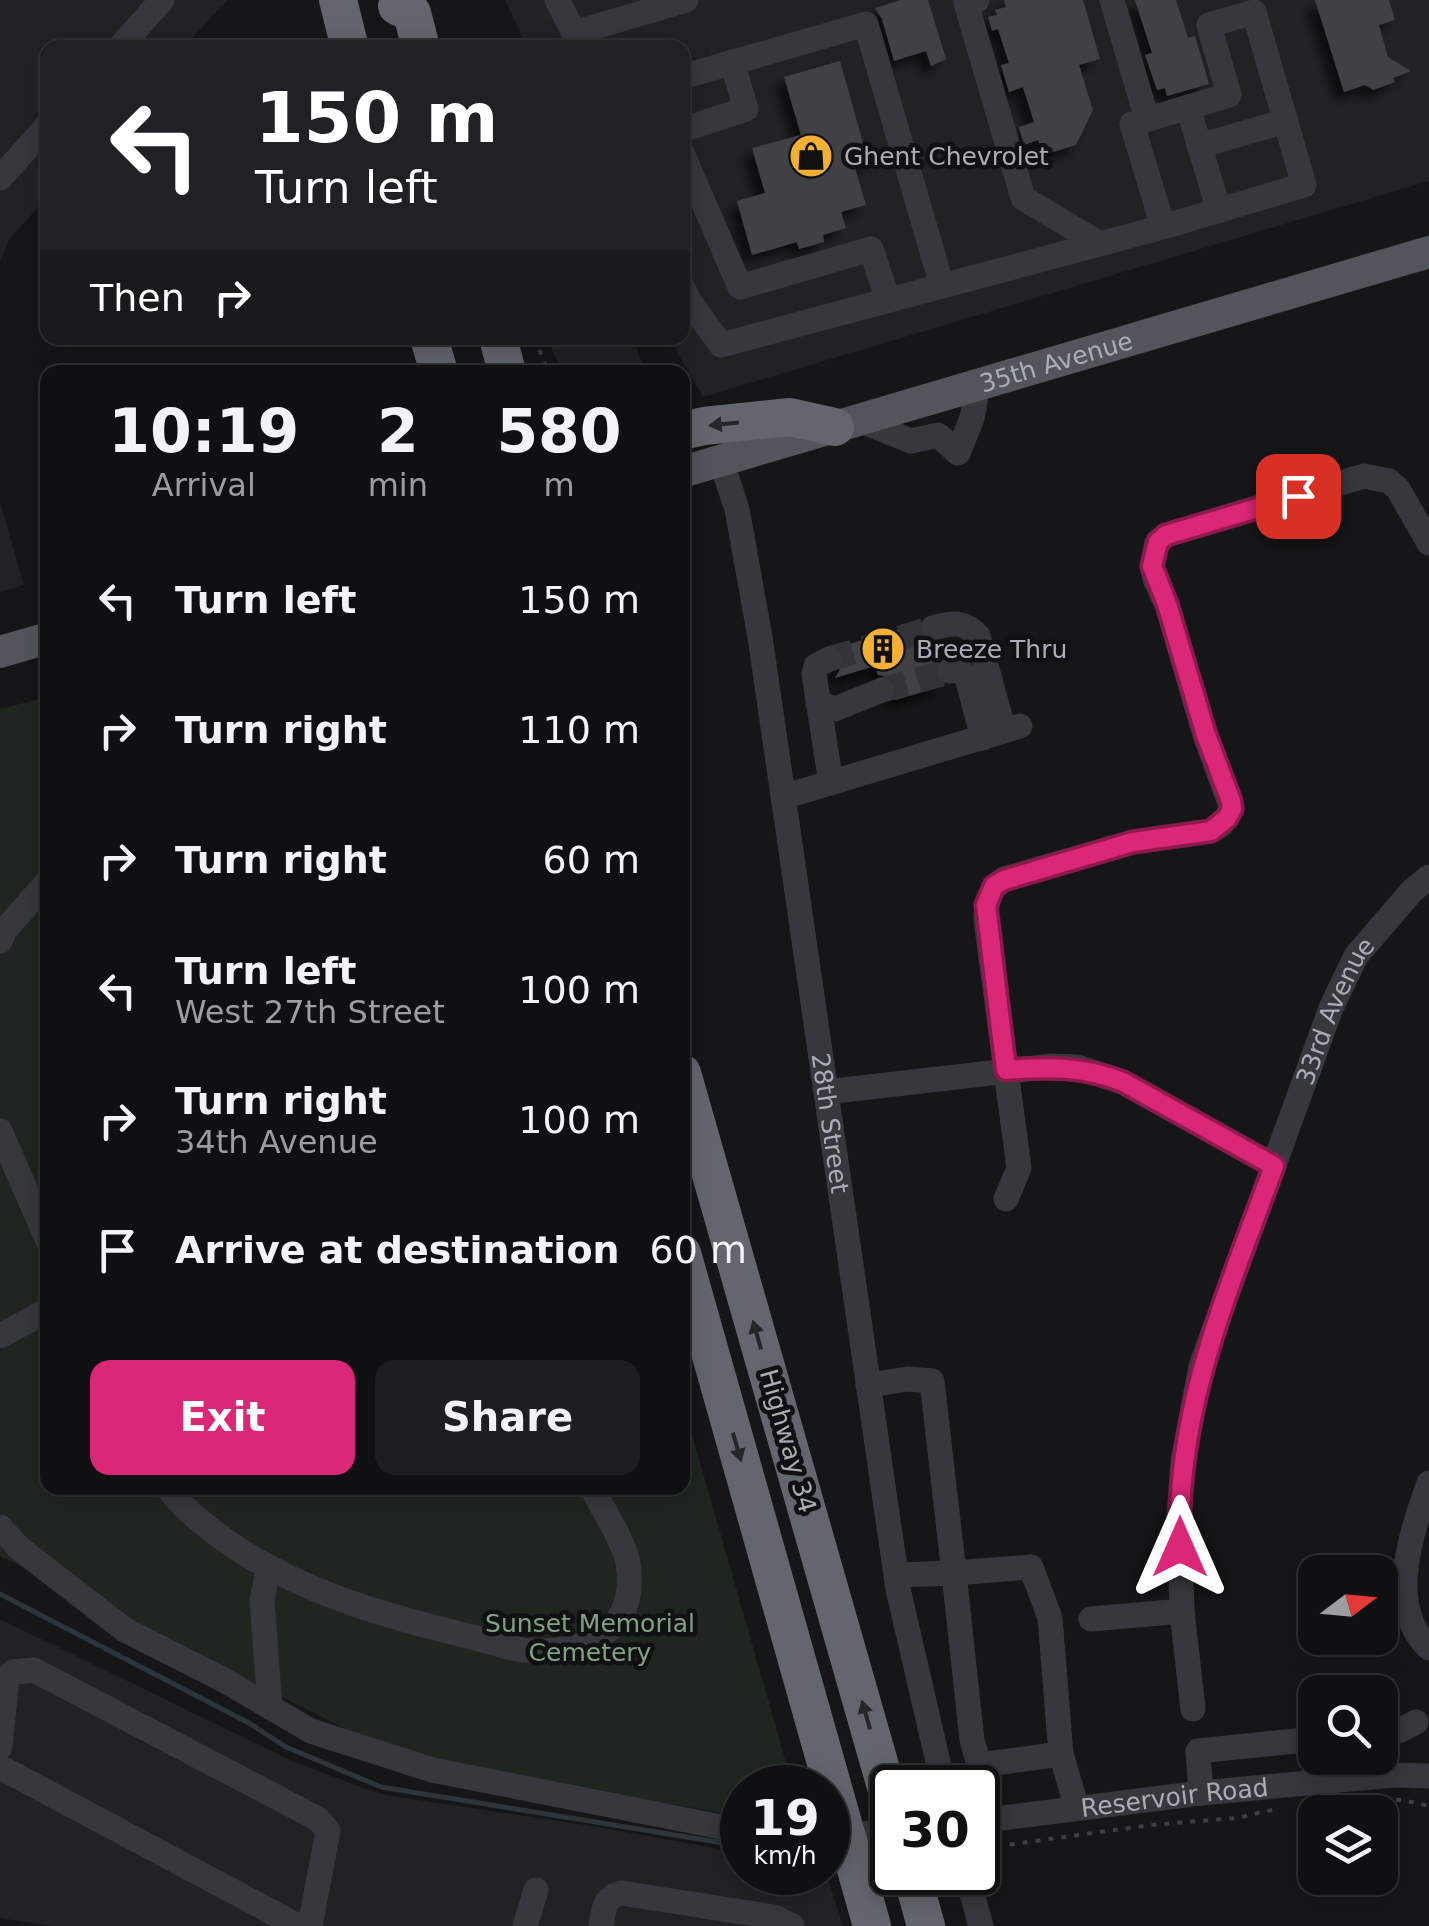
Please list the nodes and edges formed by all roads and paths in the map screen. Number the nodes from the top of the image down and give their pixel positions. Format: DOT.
graph roads {
  1 [pos="162,0"];
  2 [pos="338,0"];
  3 [pos="558,0"];
  4 [pos="977,0"];
  5 [pos="1112,0"];
  6 [pos="670,2"];
  7 [pos="397,3"];
  8 [pos="125,40"];
  9 [pos="348,40"];
  10 [pos="406,40"];
  11 [pos="419,40"];
  12 [pos="732,62"];
  13 [pos="690,75"];
  14 [pos="1188,107"];
  15 [pos="1147,119"];
  16 [pos="1286,121"];
  17 [pos="690,128"];
  18 [pos="40,135"];
  19 [pos="1199,146"];
  20 [pos="690,172"];
  21 [pos="0,178"];
  22 [pos="1218,211"];
  23 [pos="1164,227"];
  24 [pos="1100,244"];
  25 [pos="1429,252"];
  26 [pos="942,286"];
  27 [pos="888,300"];
  28 [pos="690,305"];
  29 [pos="978,385"];
  30 [pos="846,424"];
  31 [pos="690,430"];
  32 [pos="722,460"];
  33 [pos="690,470"];
  34 [pos="1429,543"];
  35 [pos="933,628"];
  36 [pos="40,640"];
  37 [pos="0,652"];
  38 [pos="829,659"];
  39 [pos="949,671"];
  40 [pos="882,690"];
  41 [pos="818,703"];
  42 [pos="1002,732"];
  43 [pos="830,783"];
  44 [pos="783,797"];
  45 [pos="1429,877"];
  46 [pos="40,890"];
  47 [pos="0,941"];
  48 [pos="1006,1070"];
  49 [pos="826,1092"];
  50 [pos="690,1101"];
  51 [pos="0,1131"];
  52 [pos="1274,1166"];
  53 [pos="1006,1199"];
  54 [pos="40,1223"];
  55 [pos="690,1282"];
  56 [pos="40,1314"];
  57 [pos="0,1336"];
  58 [pos="868,1385"];
  59 [pos="1429,1483"];
  60 [pos="176,1495"];
  61 [pos="596,1495"];
  62 [pos="0,1527"];
  63 [pos="268,1567"];
  64 [pos="954,1573"];
  65 [pos="896,1575"];
  66 [pos="1182,1612"];
  67 [pos="1091,1620"];
  68 [pos="1429,1648"];
  69 [pos="270,1707"];
  70 [pos="1194,1709"];
  71 [pos="1416,1722"];
  72 [pos="1398,1730"];
  73 [pos="1298,1741"];
  74 [pos="0,1747"];
  75 [pos="1061,1754"];
  76 [pos="818,1765"];
  77 [pos="880,1765"];
  78 [pos="939,1765"];
  79 [pos="0,1767"];
  80 [pos="1429,1776"];
  81 [pos="1201,1794"];
  82 [pos="1398,1800"];
  83 [pos="1293,1805"];
  84 [pos="1429,1806"];
  85 [pos="1077,1808"];
  86 [pos="1000,1818"];
  87 [pos="720,1826"];
  88 [pos="1000,1846"];
  89 [pos="850,1870"];
  90 [pos="536,1890"];
  91 [pos="917,1895"];
  92 [pos="972,1895"];
  93 [pos="298,1926"];
  94 [pos="310,1926"];
  95 [pos="525,1926"];
  96 [pos="601,1926"];
  97 [pos="792,1926"];
  98 [pos="872,1926"];
  99 [pos="926,1926"];
  100 [pos="981,1926"];
  1 -- 8 [label="street"];
  2 -- 9 [label="highway"];
  3 -- 6 [label="street"];
  4 -- 24 [label="street"];
  5 -- 15 [label="street"];
  7 -- 10 [label="highway"];
  7 -- 11 [label="highway"];
  12 -- 13 [label="street"];
  12 -- 17 [label="street"];
  12 -- 26 [label="street"];
  14 -- 15 [label="street"];
  14 -- 16 [label="street"];
  14 -- 19 [label="street"];
  15 -- 23 [label="street"];
  16 -- 19 [label="street"];
  16 -- 22 [label="street"];
  18 -- 21 [label="street"];
  19 -- 22 [label="street"];
  20 -- 27 [label="street"];
  22 -- 23 [label="street"];
  23 -- 24 [label="street"];
  24 -- 26 [label="street"];
  25 -- 29 [label="main road, 35th Avenue"];
  26 -- 27 [label="street"];
  27 -- 28 [label="street"];
  29 -- 30 [label="main road, 35th Avenue"];
  29 -- 30 [label="street"];
  30 -- 31 [label="highway, one-way"];
  30 -- 32 [label="main road, 35th Avenue"];
  32 -- 33 [label="main road, 35th Avenue"];
  32 -- 44 [label="street, 28th Street"];
  34 -- 48 [label="street"];
  35 -- 42 [label="street"];
  36 -- 37 [label="main road"];
  38 -- 41 [label="street"];
  39 -- 42 [label="street"];
  40 -- 41 [label="street"];
  41 -- 43 [label="street"];
  42 -- 43 [label="street"];
  43 -- 44 [label="street"];
  44 -- 49 [label="street, 28th Street"];
  45 -- 52 [label="street, 33rd Avenue"];
  46 -- 47 [label="street"];
  48 -- 49 [label="street"];
  48 -- 52 [label="street"];
  48 -- 53 [label="street"];
  49 -- 58 [label="street, 28th Street"];
  77 -- 50 [label="highway, Highway 34, one-way"];
  51 -- 54 [label="street"];
  52 -- 66 [label="street, 33rd Avenue"];
  55 -- 76 [label="highway, Highway 34, one-way"];
  56 -- 57 [label="street"];
  58 -- 64 [label="street"];
  58 -- 65 [label="street, 28th Street"];
  59 -- 68 [label="street"];
  60 -- 63 [label="street"];
  61 -- 63 [label="street"];
  62 -- 69 [label="street"];
  63 -- 69 [label="street"];
  64 -- 65 [label="street"];
  64 -- 75 [label="street"];
  64 -- 75 [label="street"];
  65 -- 78 [label="street, 28th Street"];
  66 -- 67 [label="street"];
  66 -- 70 [label="street, 33rd Avenue"];
  69 -- 87 [label="street"];
  71 -- 72 [label="street"];
  73 -- 81 [label="street"];
  74 -- 94 [label="street"];
  75 -- 85 [label="street"];
  79 -- 93 [label="street"];
  80 -- 81 [label="street, Reservoir Road"];
  81 -- 85 [label="street, Reservoir Road"];
  82 -- 84 [label="path"];
  83 -- 88 [label="path"];
  85 -- 86 [label="street, Reservoir Road"];
  89 -- 98 [label="highway, Highway 34"];
  90 -- 95 [label="street"];
  91 -- 99 [label="highway"];
  92 -- 100 [label="street"];
  96 -- 97 [label="street"];
}
